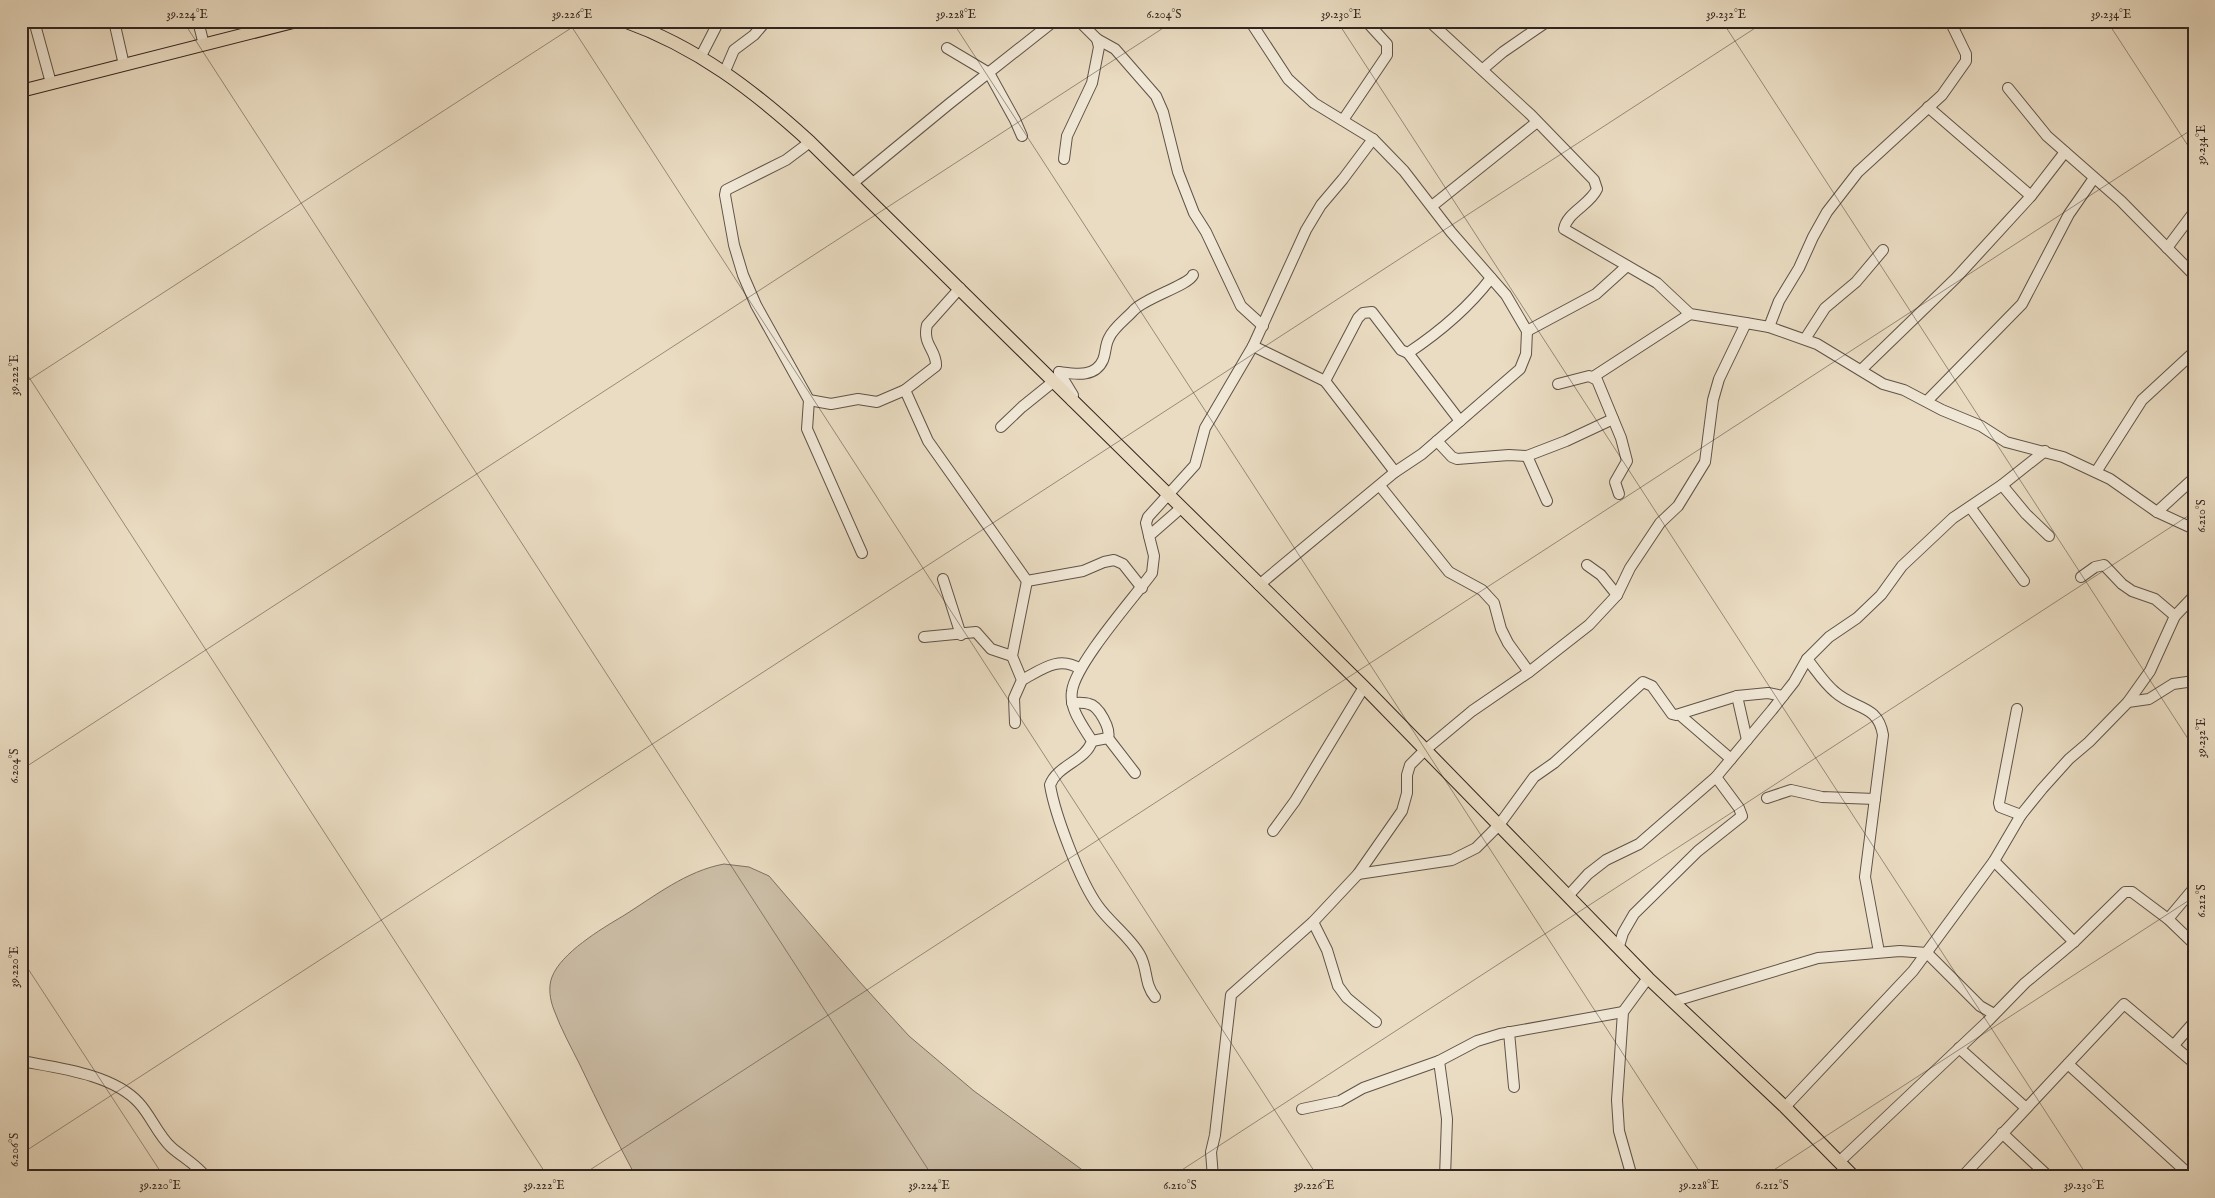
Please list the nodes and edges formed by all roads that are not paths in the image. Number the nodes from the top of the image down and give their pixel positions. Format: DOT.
graph roads {
  1 [pos="34,21"];
  2 [pos="114,21"];
  3 [pos="198,21"];
  4 [pos="297,21"];
  5 [pos="624,21"];
  6 [pos="718,21"];
  7 [pos="766,21"];
  8 [pos="1054,21"];
  9 [pos="1079,21"];
  10 [pos="1250,21"];
  11 [pos="1366,21"];
  12 [pos="1429,21"];
  13 [pos="1548,21"];
  14 [pos="1950,21"];
  15 [pos="279,23"];
  16 [pos="1097,40"];
  17 [pos="204,45"];
  18 [pos="947,48"];
  19 [pos="701,56"];
  20 [pos="124,65"];
  21 [pos="1483,69"];
  22 [pos="724,71"];
  23 [pos="989,73"];
  24 [pos="51,84"];
  25 [pos="2008,88"];
  26 [pos="21,91"];
  27 [pos="1928,107"];
  28 [pos="1343,120"];
  29 [pos="1537,122"];
  30 [pos="1022,136"];
  31 [pos="1373,139"];
  32 [pos="810,142"];
  33 [pos="2064,152"];
  34 [pos="1064,159"];
  35 [pos="2094,178"];
  36 [pos="853,183"];
  37 [pos="2030,196"];
  38 [pos="1432,206"];
  39 [pos="2194,212"];
  40 [pos="2168,248"];
  41 [pos="1882,250"];
  42 [pos="1627,266"];
  43 [pos="1193,275"];
  44 [pos="2194,275"];
  45 [pos="1491,278"];
  46 [pos="960,288"];
  47 [pos="1690,314"];
  48 [pos="1746,323"];
  49 [pos="1263,326"];
  50 [pos="1769,328"];
  51 [pos="1527,331"];
  52 [pos="1805,339"];
  53 [pos="1253,346"];
  54 [pos="2194,352"];
  55 [pos="1408,353"];
  56 [pos="1861,370"];
  57 [pos="1593,377"];
  58 [pos="1325,381"];
  59 [pos="1053,382"];
  60 [pos="1558,384"];
  61 [pos="905,390"];
  62 [pos="808,400"];
  63 [pos="1072,401"];
  64 [pos="1927,401"];
  65 [pos="1613,419"];
  66 [pos="1460,421"];
  67 [pos="1001,427"];
  68 [pos="1437,441"];
  69 [pos="2045,451"];
  70 [pos="1527,456"];
  71 [pos="1396,472"];
  72 [pos="2096,472"];
  73 [pos="2194,478"];
  74 [pos="2002,485"];
  75 [pos="1380,486"];
  76 [pos="1619,494"];
  77 [pos="1168,495"];
  78 [pos="1547,501"];
  79 [pos="1970,507"];
  80 [pos="1181,508"];
  81 [pos="2157,512"];
  82 [pos="2194,529"];
  83 [pos="1149,536"];
  84 [pos="2049,536"];
  85 [pos="862,553"];
  86 [pos="1587,565"];
  87 [pos="2081,577"];
  88 [pos="943,579"];
  89 [pos="1028,581"];
  90 [pos="2024,581"];
  91 [pos="1258,585"];
  92 [pos="1142,588"];
  93 [pos="1617,595"];
  94 [pos="2194,596"];
  95 [pos="2176,616"];
  96 [pos="961,635"];
  97 [pos="924,637"];
  98 [pos="1012,656"];
  99 [pos="1807,659"];
  100 [pos="1080,669"];
  101 [pos="1530,672"];
  102 [pos="1022,680"];
  103 [pos="2194,681"];
  104 [pos="1364,687"];
  105 [pos="1737,696"];
  106 [pos="1783,696"];
  107 [pos="2128,702"];
  108 [pos="1072,703"];
  109 [pos="2017,709"];
  110 [pos="1680,715"];
  111 [pos="1014,723"];
  112 [pos="1108,738"];
  113 [pos="1746,740"];
  114 [pos="1092,741"];
  115 [pos="1424,751"];
  116 [pos="1731,759"];
  117 [pos="1135,773"];
  118 [pos="1716,777"];
  119 [pos="1767,798"];
  120 [pos="1874,799"];
  121 [pos="2021,815"];
  122 [pos="1499,825"];
  123 [pos="1273,831"];
  124 [pos="1994,861"];
  125 [pos="1358,874"];
  126 [pos="2194,888"];
  127 [pos="1568,896"];
  128 [pos="2168,919"];
  129 [pos="1313,922"];
  130 [pos="2074,942"];
  131 [pos="2194,944"];
  132 [pos="1618,946"];
  133 [pos="1879,952"];
  134 [pos="1927,953"];
  135 [pos="1648,978"];
  136 [pos="1156,997"];
  137 [pos="1676,1001"];
  138 [pos="1623,1012"];
  139 [pos="1994,1014"];
  140 [pos="1376,1022"];
  141 [pos="2194,1022"];
  142 [pos="1509,1032"];
  143 [pos="2174,1045"];
  144 [pos="1959,1048"];
  145 [pos="21,1061"];
  146 [pos="1440,1061"];
  147 [pos="2194,1063"];
  148 [pos="2068,1064"];
  149 [pos="1514,1087"];
  150 [pos="1785,1107"];
  151 [pos="2026,1108"];
  152 [pos="1302,1110"];
  153 [pos="2002,1133"];
  154 [pos="1840,1161"];
  155 [pos="206,1177"];
  156 [pos="1213,1177"];
  157 [pos="1445,1177"];
  158 [pos="1632,1177"];
  159 [pos="1854,1177"];
  160 [pos="1962,1177"];
  161 [pos="2049,1177"];
  162 [pos="2192,1177"];
  1 -- 24 [label="street"];
  2 -- 20 [label="street"];
  3 -- 17 [label="street"];
  4 -- 15 [label="main road"];
  5 -- 19 [label="main road"];
  6 -- 19 [label="street"];
  7 -- 22 [label="street"];
  8 -- 23 [label="street"];
  9 -- 16 [label="street"];
  10 -- 28 [label="street"];
  11 -- 28 [label="street"];
  12 -- 21 [label="street"];
  13 -- 21 [label="street"];
  14 -- 27 [label="street"];
  15 -- 17 [label="main road"];
  16 -- 34 [label="street"];
  16 -- 49 [label="street"];
  17 -- 20 [label="main road"];
  18 -- 23 [label="street"];
  19 -- 22 [label="main road"];
  20 -- 24 [label="main road"];
  21 -- 29 [label="street"];
  22 -- 32 [label="main road"];
  23 -- 30 [label="street"];
  23 -- 36 [label="street"];
  24 -- 26 [label="main road"];
  25 -- 33 [label="street"];
  27 -- 37 [label="street"];
  27 -- 50 [label="street"];
  28 -- 31 [label="street"];
  29 -- 38 [label="street"];
  29 -- 42 [label="street"];
  31 -- 38 [label="street"];
  31 -- 49 [label="street"];
  32 -- 36 [label="main road"];
  32 -- 62 [label="street"];
  33 -- 35 [label="street"];
  33 -- 37 [label="street"];
  35 -- 40 [label="street"];
  35 -- 64 [label="street"];
  36 -- 46 [label="main road"];
  37 -- 56 [label="street"];
  38 -- 45 [label="street"];
  39 -- 40 [label="street"];
  40 -- 44 [label="street"];
  41 -- 52 [label="street"];
  42 -- 47 [label="street"];
  42 -- 51 [label="street"];
  43 -- 63 [label="street"];
  45 -- 51 [label="street"];
  45 -- 55 [label="street"];
  46 -- 59 [label="main road"];
  46 -- 61 [label="street"];
  47 -- 48 [label="street"];
  47 -- 57 [label="street"];
  48 -- 50 [label="street"];
  48 -- 93 [label="street"];
  49 -- 53 [label="street"];
  50 -- 52 [label="street"];
  51 -- 66 [label="street"];
  52 -- 56 [label="street"];
  53 -- 58 [label="street"];
  53 -- 77 [label="street"];
  54 -- 72 [label="street"];
  55 -- 58 [label="street"];
  55 -- 66 [label="street"];
  56 -- 64 [label="street"];
  57 -- 60 [label="street"];
  57 -- 65 [label="street"];
  58 -- 71 [label="street"];
  59 -- 63 [label="main road"];
  59 -- 67 [label="street"];
  61 -- 62 [label="street"];
  61 -- 89 [label="street"];
  62 -- 85 [label="street"];
  63 -- 77 [label="main road"];
  64 -- 69 [label="street"];
  65 -- 70 [label="street"];
  65 -- 76 [label="street"];
  66 -- 68 [label="street"];
  68 -- 70 [label="street"];
  68 -- 71 [label="street"];
  69 -- 72 [label="street"];
  69 -- 74 [label="street"];
  70 -- 78 [label="street"];
  71 -- 75 [label="street"];
  72 -- 81 [label="street"];
  73 -- 81 [label="street"];
  74 -- 79 [label="street"];
  74 -- 84 [label="street"];
  75 -- 91 [label="street"];
  75 -- 101 [label="street"];
  77 -- 80 [label="main road"];
  77 -- 83 [label="street"];
  79 -- 90 [label="street"];
  79 -- 99 [label="street"];
  80 -- 83 [label="street"];
  80 -- 91 [label="main road"];
  81 -- 82 [label="street"];
  83 -- 92 [label="street"];
  86 -- 93 [label="street"];
  87 -- 95 [label="street"];
  88 -- 96 [label="street"];
  89 -- 92 [label="street"];
  89 -- 98 [label="street"];
  91 -- 104 [label="main road"];
  92 -- 100 [label="street"];
  93 -- 101 [label="street"];
  94 -- 95 [label="street"];
  95 -- 107 [label="street"];
  96 -- 97 [label="street"];
  96 -- 98 [label="street"];
  98 -- 102 [label="street"];
  99 -- 106 [label="street"];
  99 -- 120 [label="street"];
  100 -- 102 [label="street"];
  100 -- 108 [label="street"];
  101 -- 115 [label="street"];
  102 -- 111 [label="street"];
  103 -- 107 [label="street"];
  104 -- 115 [label="main road"];
  104 -- 123 [label="street"];
  105 -- 106 [label="street"];
  105 -- 110 [label="street"];
  105 -- 113 [label="street"];
  106 -- 113 [label="street"];
  107 -- 121 [label="street"];
  108 -- 112 [label="street"];
  108 -- 114 [label="street"];
  109 -- 121 [label="street"];
  110 -- 116 [label="street"];
  110 -- 122 [label="street"];
  112 -- 114 [label="street"];
  112 -- 117 [label="street"];
  113 -- 116 [label="street"];
  114 -- 136 [label="street"];
  115 -- 122 [label="main road"];
  115 -- 125 [label="street"];
  116 -- 118 [label="street"];
  118 -- 127 [label="street"];
  118 -- 132 [label="street"];
  119 -- 120 [label="street"];
  120 -- 133 [label="street"];
  121 -- 124 [label="street"];
  122 -- 125 [label="street"];
  122 -- 127 [label="main road"];
  124 -- 130 [label="street"];
  124 -- 134 [label="street"];
  125 -- 129 [label="street"];
  126 -- 128 [label="street"];
  127 -- 132 [label="main road"];
  128 -- 130 [label="street"];
  128 -- 131 [label="street"];
  129 -- 140 [label="street"];
  129 -- 156 [label="street"];
  130 -- 139 [label="street"];
  132 -- 135 [label="main road"];
  133 -- 134 [label="street"];
  133 -- 137 [label="street"];
  134 -- 139 [label="street"];
  134 -- 150 [label="street"];
  135 -- 137 [label="main road"];
  135 -- 138 [label="street"];
  137 -- 150 [label="main road"];
  138 -- 142 [label="street"];
  138 -- 158 [label="street"];
  139 -- 144 [label="street"];
  141 -- 143 [label="street"];
  142 -- 146 [label="street"];
  142 -- 149 [label="street"];
  143 -- 147 [label="street"];
  143 -- 148 [label="street"];
  144 -- 151 [label="street"];
  144 -- 154 [label="street"];
  145 -- 155 [label="street"];
  146 -- 152 [label="street"];
  146 -- 157 [label="street"];
  148 -- 151 [label="street"];
  148 -- 162 [label="street"];
  150 -- 154 [label="main road"];
  151 -- 153 [label="street"];
  153 -- 160 [label="street"];
  153 -- 161 [label="street"];
  154 -- 159 [label="main road"];
}
